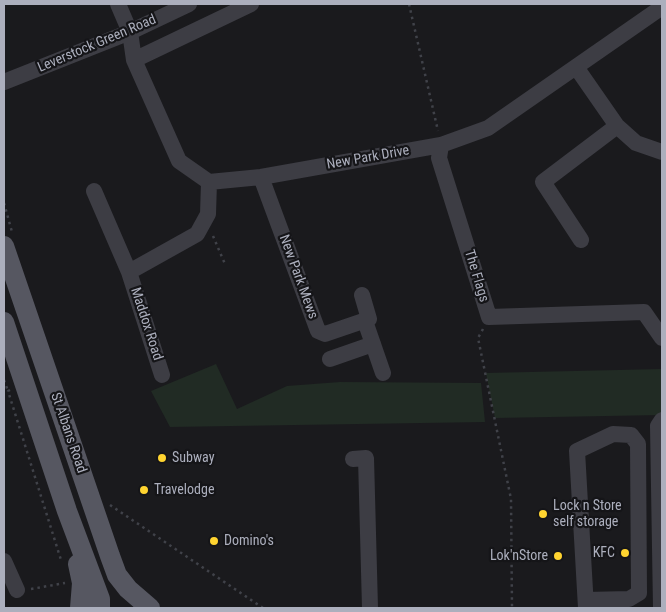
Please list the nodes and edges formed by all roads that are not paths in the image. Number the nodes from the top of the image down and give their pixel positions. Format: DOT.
graph roads {
  1 [pos="118,4"];
  2 [pos="189,4"];
  3 [pos="251,4"];
  4 [pos="662,7"];
  5 [pos="130,32"];
  6 [pos="134,60"];
  7 [pos="576,67"];
  8 [pos="4,82"];
  9 [pos="617,126"];
  10 [pos="441,144"];
  11 [pos="662,152"];
  12 [pos="261,177"];
  13 [pos="209,182"];
  14 [pos="94,191"];
  15 [pos="581,240"];
  16 [pos="4,246"];
  17 [pos="129,272"];
  18 [pos="362,295"];
  19 [pos="365,321"];
  20 [pos="4,322"];
  21 [pos="662,338"];
  22 [pos="373,344"];
  23 [pos="330,358"];
  24 [pos="383,373"];
  25 [pos="162,375"];
  26 [pos="662,420"];
  27 [pos="353,459"];
  28 [pos="67,511"];
  29 [pos="4,561"];
  30 [pos="22,585"];
  31 [pos="586,604"];
  32 [pos="80,608"];
  33 [pos="100,608"];
  34 [pos="150,608"];
  35 [pos="370,608"];
  36 [pos="661,608"];
  1 -- 5 [label="street"];
  2 -- 5 [label="street, Leverstock Green Road"];
  3 -- 6 [label="street, Leverstock Green Road"];
  4 -- 7 [label="street, New Park Drive"];
  5 -- 6 [label="street"];
  5 -- 8 [label="street, Leverstock Green Road"];
  6 -- 13 [label="street"];
  7 -- 9 [label="street"];
  7 -- 10 [label="street, New Park Drive"];
  9 -- 11 [label="street"];
  9 -- 15 [label="street"];
  10 -- 12 [label="street, New Park Drive"];
  10 -- 21 [label="street, The Flags"];
  12 -- 13 [label="street, New Park Drive"];
  12 -- 19 [label="street, New Park Mews"];
  13 -- 17 [label="street, Maddox Road"];
  14 -- 17 [label="street, Maddox Road"];
  16 -- 34 [label="main road, St Albans Road"];
  17 -- 25 [label="street, Maddox Road"];
  18 -- 19 [label="street"];
  19 -- 22 [label="street"];
  20 -- 28 [label="main road, St Albans Road"];
  22 -- 23 [label="street"];
  22 -- 24 [label="street"];
  26 -- 36 [label="street"];
  27 -- 35 [label="street"];
  28 -- 32 [label="main road"];
  28 -- 33 [label="main road, St Albans Road"];
  29 -- 30 [label="street"];
  31 -- 31 [label="street"];
}
